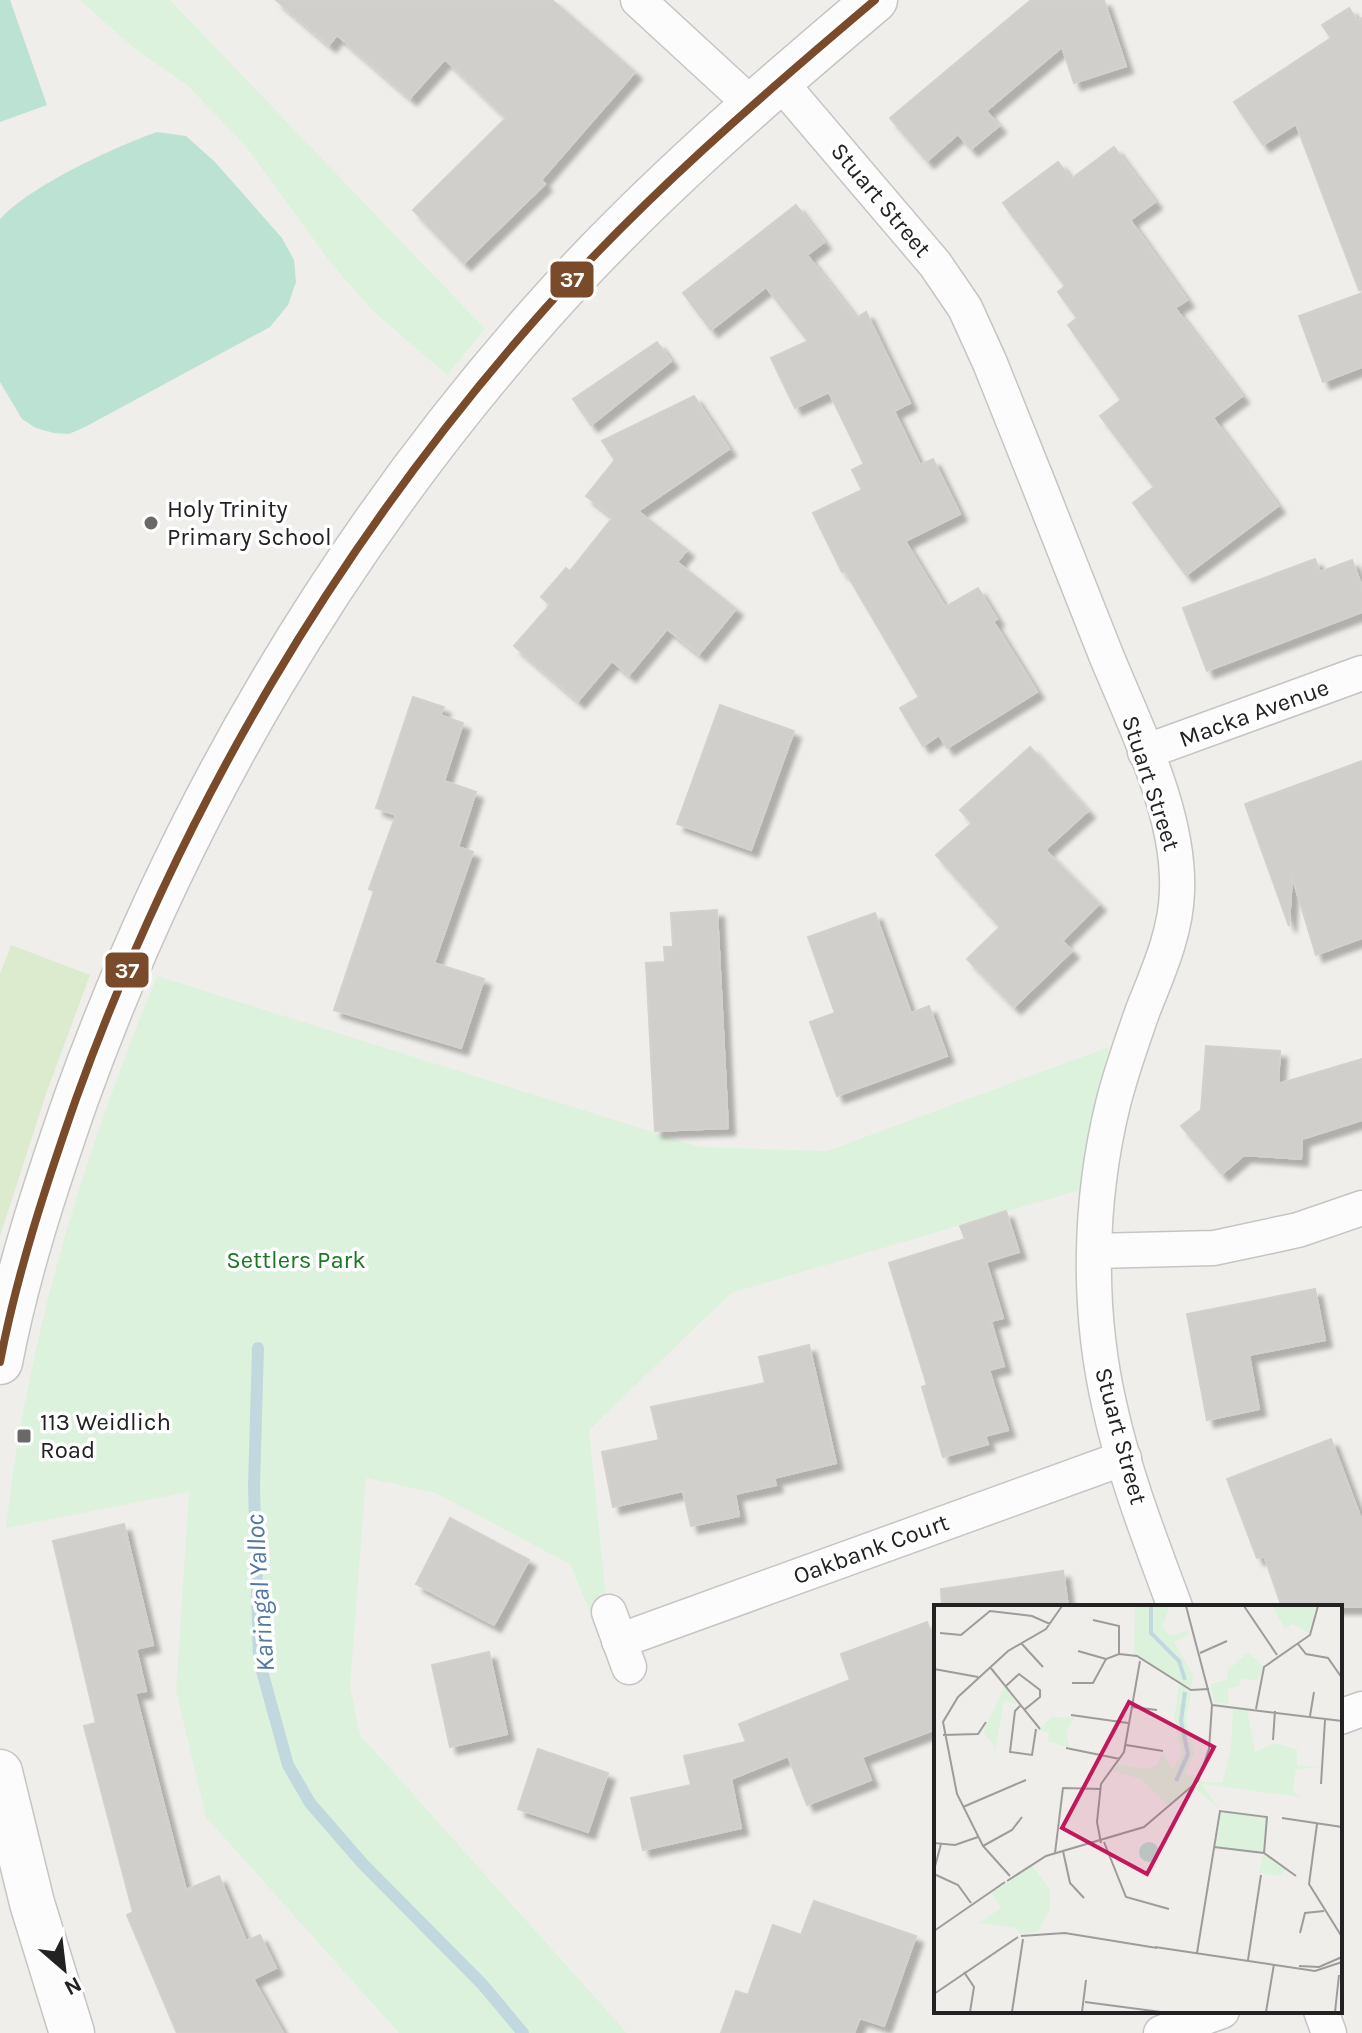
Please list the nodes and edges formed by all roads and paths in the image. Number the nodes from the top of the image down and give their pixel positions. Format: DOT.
graph roads {
  1 [pos="638,0"];
  2 [pos="875,0"];
  3 [pos="766,93"];
  4 [pos="1362,673"];
  5 [pos="1145,752"];
  6 [pos="1362,1208"];
  7 [pos="1095,1251"];
  8 [pos="0,1362"];
  9 [pos="1124,1458"];
  10 [pos="1174,1605"];
  11 [pos="619,1640"];
  12 [pos="1362,1709"];
  13 [pos="1342,1716"];
  14 [pos="0,1772"];
  15 [pos="1216,2013"];
  16 [pos="1322,2013"];
  17 [pos="72,2033"];
  18 [pos="1161,2033"];
  19 [pos="1329,2033"];
  1 -- 3 [label="street, Stuart Street"];
  2 -- 3 [label="street"];
  3 -- 5 [label="street, Stuart Street"];
  3 -- 8 [label="street"];
  4 -- 5 [label="street, Macka Avenue"];
  5 -- 7 [label="street, Stuart Street"];
  6 -- 7 [label="street"];
  7 -- 9 [label="street, Stuart Street"];
  9 -- 10 [label="street, Stuart Street"];
  9 -- 11 [label="street, Oakbank Court"];
  12 -- 13 [label="street"];
  14 -- 17 [label="street"];
  15 -- 18 [label="street"];
  16 -- 19 [label="street"];
}
